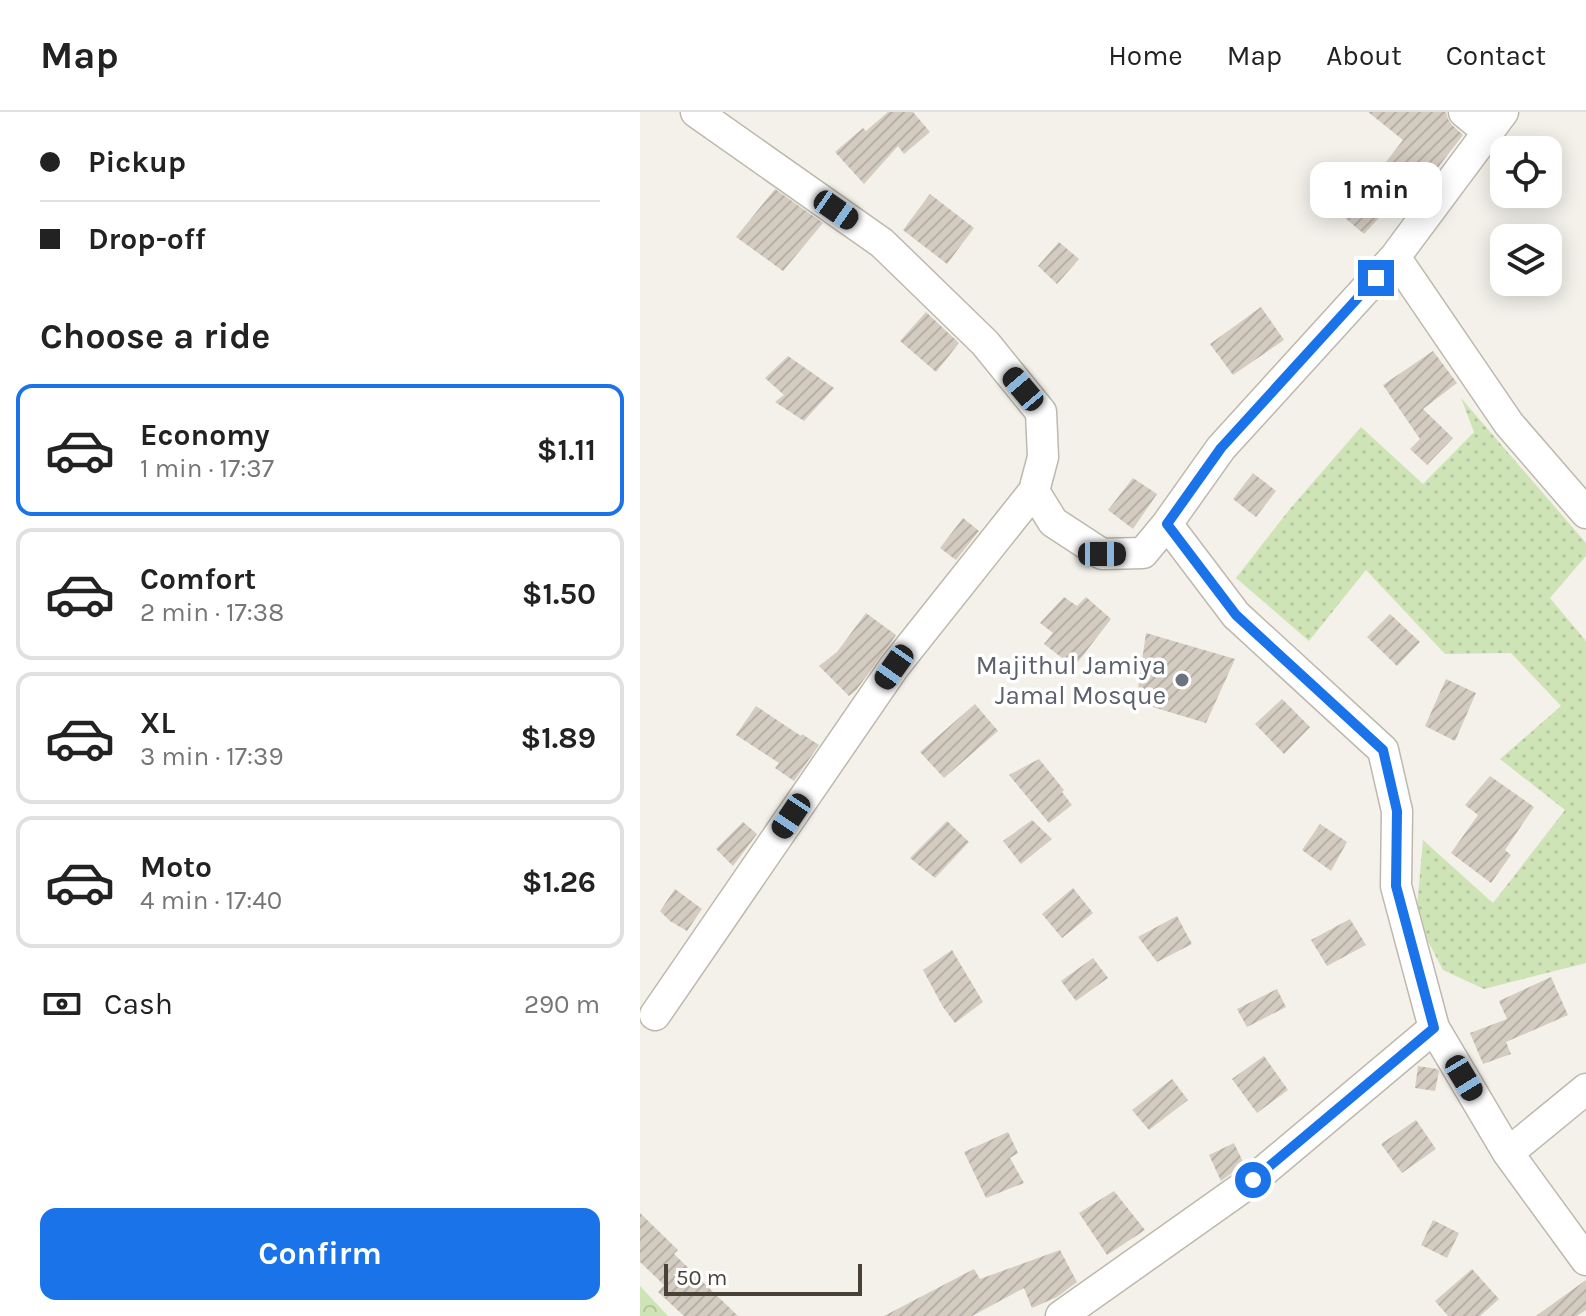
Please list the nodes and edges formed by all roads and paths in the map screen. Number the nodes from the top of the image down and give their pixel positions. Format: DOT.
graph roads {
  1 [pos="696,112"];
  2 [pos="1464,112"];
  3 [pos="1495,121"];
  4 [pos="1395,257"];
  5 [pos="1034,491"];
  6 [pos="1586,513"];
  7 [pos="1167,524"];
  8 [pos="655,1015"];
  9 [pos="1434,1028"];
  10 [pos="1586,1089"];
  11 [pos="1508,1153"];
  12 [pos="1586,1260"];
  13 [pos="1061,1316"];
  1 -- 5 [label="street"];
  2 -- 3 [label="street"];
  3 -- 4 [label="street"];
  4 -- 6 [label="street"];
  4 -- 7 [label="street"];
  5 -- 7 [label="street"];
  5 -- 8 [label="street"];
  7 -- 9 [label="street"];
  9 -- 11 [label="street"];
  9 -- 13 [label="street"];
  10 -- 11 [label="street"];
  11 -- 12 [label="street"];
}
